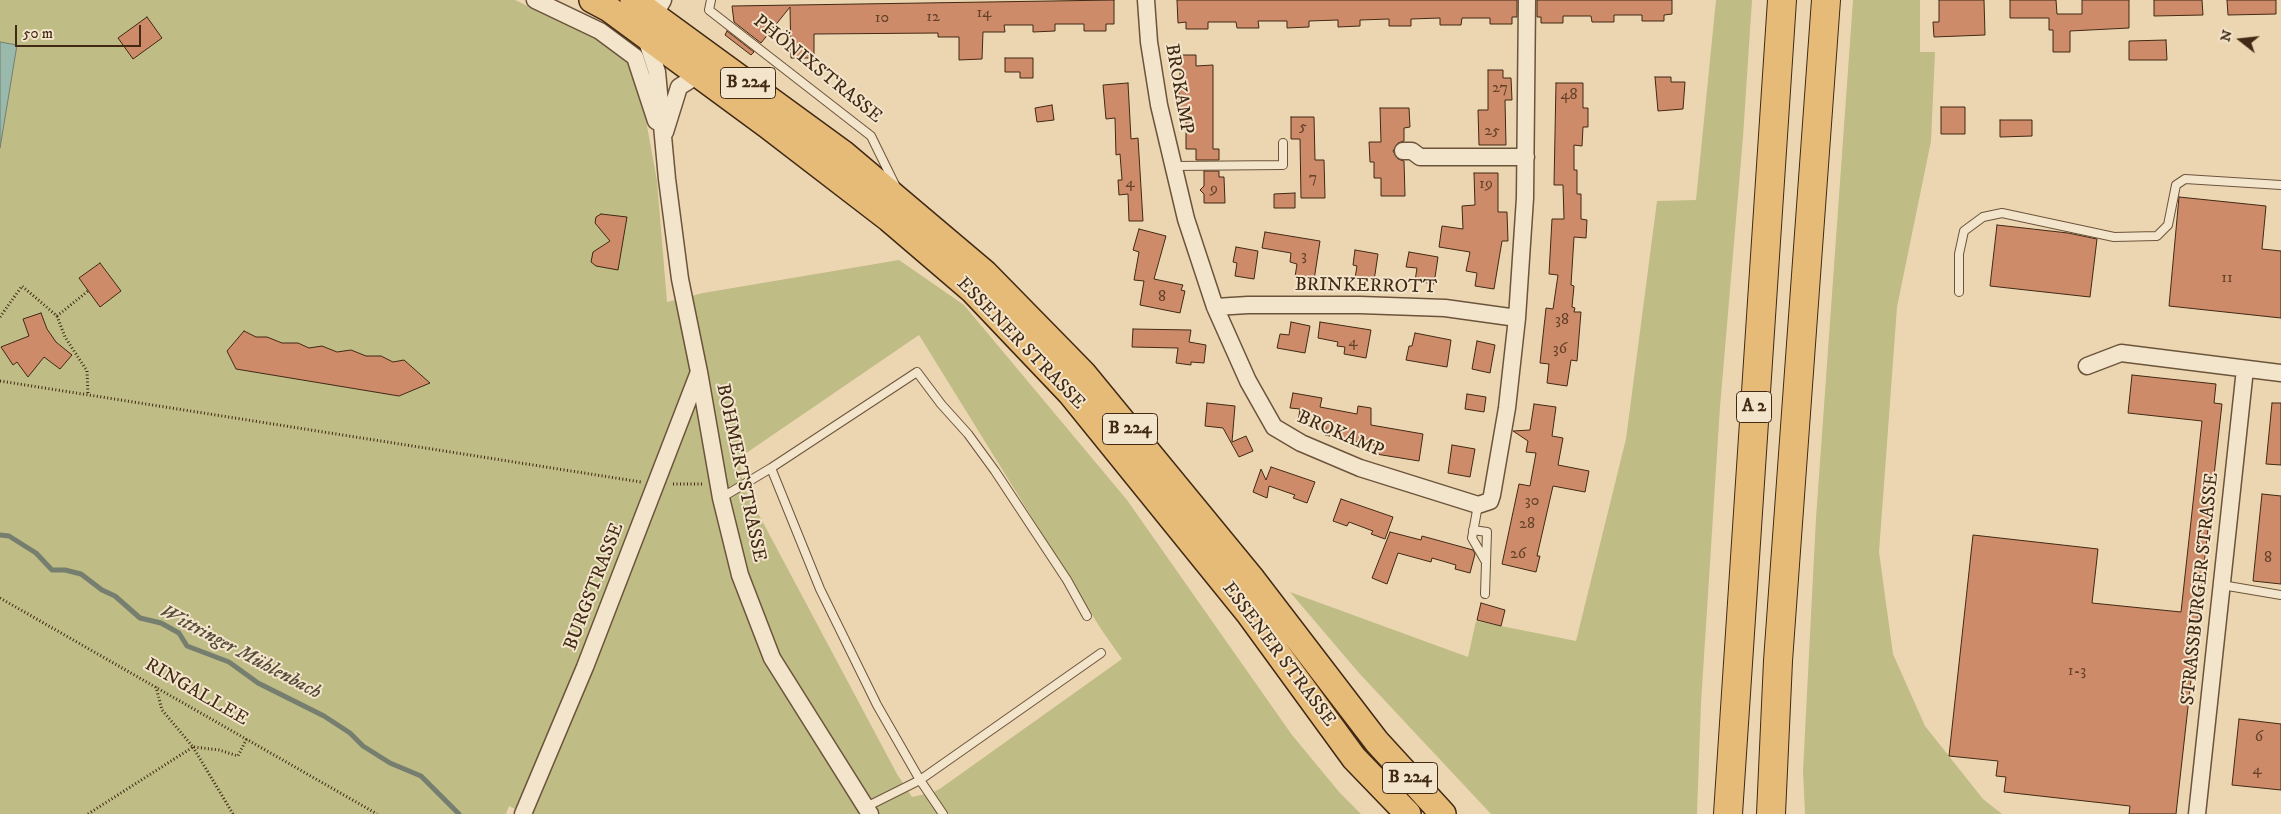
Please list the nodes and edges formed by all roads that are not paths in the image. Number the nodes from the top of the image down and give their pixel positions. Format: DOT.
graph roads {
  1 [pos="535,0"];
  2 [pos="592,0"];
  3 [pos="633,0"];
  4 [pos="711,0"];
  5 [pos="1146,0"];
  6 [pos="1527,0"];
  7 [pos="1782,0"];
  8 [pos="1826,0"];
  9 [pos="649,26"];
  10 [pos="698,75"];
  11 [pos="663,139"];
  12 [pos="1283,144"];
  13 [pos="1402,151"];
  14 [pos="1526,157"];
  15 [pos="1172,166"];
  16 [pos="2281,185"];
  17 [pos="905,207"];
  18 [pos="1959,292"];
  19 [pos="1215,307"];
  20 [pos="1517,318"];
  21 [pos="2087,366"];
  22 [pos="2245,369"];
  23 [pos="699,372"];
  24 [pos="2281,373"];
  25 [pos="771,468"];
  26 [pos="719,491"];
  27 [pos="1478,505"];
  28 [pos="1474,530"];
  29 [pos="1487,564"];
  30 [pos="2222,585"];
  31 [pos="1485,594"];
  32 [pos="2281,594"];
  33 [pos="1087,616"];
  34 [pos="1102,653"];
  35 [pos="920,780"];
  36 [pos="1772,786"];
  37 [pos="525,810"];
  38 [pos="868,810"];
  39 [pos="943,814"];
  40 [pos="1408,814"];
  41 [pos="1444,814"];
  42 [pos="1728,814"];
  43 [pos="1771,814"];
  44 [pos="1782,814"];
  45 [pos="2197,814"];
  1 -- 9 [label="street"];
  2 -- 9 [label="main road, ESSENER STRASSE / B 224"];
  3 -- 9 [label="main road, ESSENER STRASSE / B 224"];
  4 -- 17 [label="lane, PHÖNIXSTRASSE"];
  5 -- 15 [label="street, BROKAMP"];
  6 -- 14 [label="street"];
  7 -- 42 [label="highway, A 2"];
  8 -- 36 [label="highway, A 2"];
  9 -- 10 [label="main road, ESSENER STRASSE / B 224"];
  9 -- 11 [label="street, BOHMERTSTRASSE"];
  9 -- 11 [label="street, BOHMERTSTRASSE"];
  9 -- 17 [label="main road, ESSENER STRASSE / B 224"];
  10 -- 11 [label="street, BOHMERTSTRASSE"];
  10 -- 40 [label="main road, ESSENER STRASSE / B 224"];
  11 -- 23 [label="street, BOHMERTSTRASSE"];
  12 -- 15 [label="lane"];
  13 -- 14 [label="street"];
  14 -- 20 [label="street"];
  15 -- 19 [label="street, BROKAMP"];
  16 -- 18 [label="lane"];
  17 -- 41 [label="main road, ESSENER STRASSE / B 224"];
  19 -- 20 [label="street, BRINKERROTT"];
  19 -- 27 [label="street, BROKAMP"];
  20 -- 27 [label="street"];
  21 -- 22 [label="street"];
  22 -- 24 [label="street"];
  22 -- 30 [label="street, STRASSBURGER STRASSE"];
  23 -- 26 [label="street, BOHMERTSTRASSE"];
  23 -- 37 [label="street, BURGSTRASSE"];
  25 -- 26 [label="lane"];
  25 -- 33 [label="lane"];
  25 -- 35 [label="lane"];
  26 -- 38 [label="street, BOHMERTSTRASSE"];
  27 -- 28 [label="lane"];
  28 -- 29 [label="lane"];
  28 -- 29 [label="lane"];
  29 -- 31 [label="lane"];
  30 -- 32 [label="lane"];
  30 -- 45 [label="street, STRASSBURGER STRASSE"];
  34 -- 35 [label="lane"];
  35 -- 38 [label="lane"];
  35 -- 39 [label="lane"];
  36 -- 43 [label="highway, A 2"];
  36 -- 44 [label="highway"];
}
